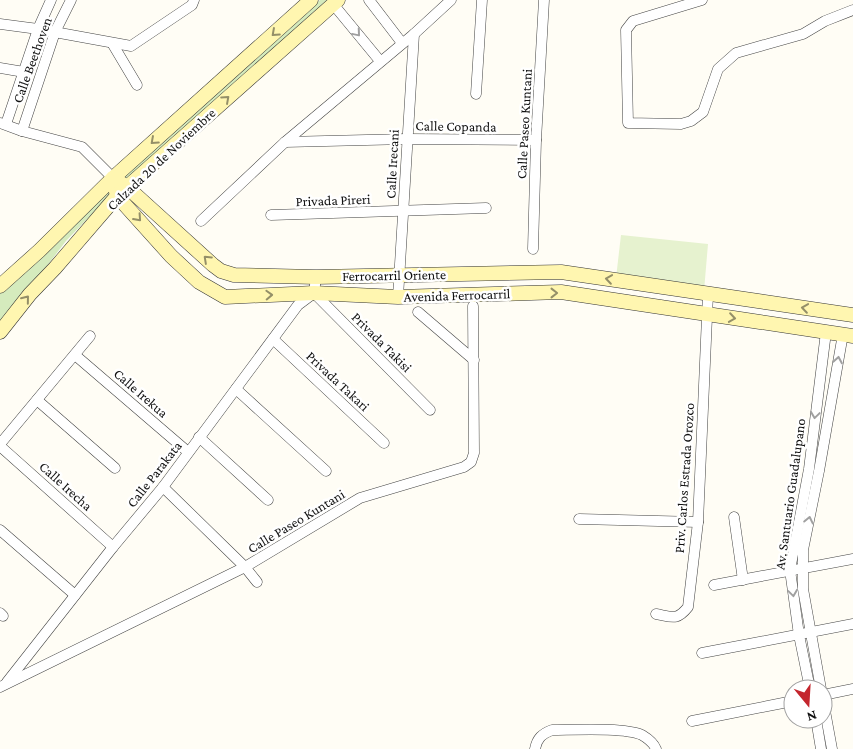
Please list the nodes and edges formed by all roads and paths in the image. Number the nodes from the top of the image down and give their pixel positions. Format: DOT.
graph roads {
  1 [pos="51,0"];
  2 [pos="71,0"];
  3 [pos="311,0"];
  4 [pos="369,0"];
  5 [pos="451,0"];
  6 [pos="482,0"];
  7 [pos="544,0"];
  8 [pos="702,0"];
  9 [pos="335,2"];
  10 [pos="193,3"];
  11 [pos="853,10"];
  12 [pos="0,24"];
  13 [pos="38,29"];
  14 [pos="55,32"];
  15 [pos="414,34"];
  16 [pos="112,43"];
  17 [pos="402,43"];
  18 [pos="380,61"];
  19 [pos="0,68"];
  20 [pos="24,72"];
  21 [pos="137,85"];
  22 [pos="476,94"];
  23 [pos="3,123"];
  24 [pos="22,131"];
  25 [pos="407,139"];
  26 [pos="536,140"];
  27 [pos="285,142"];
  28 [pos="113,178"];
  29 [pos="122,191"];
  30 [pos="486,208"];
  31 [pos="403,211"];
  32 [pos="271,216"];
  33 [pos="202,221"];
  34 [pos="186,240"];
  35 [pos="533,249"];
  36 [pos="171,256"];
  37 [pos="531,273"];
  38 [pos="400,274"];
  39 [pos="316,277"];
  40 [pos="634,283"];
  41 [pos="0,286"];
  42 [pos="314,293"];
  43 [pos="529,293"];
  44 [pos="708,294"];
  45 [pos="398,297"];
  46 [pos="630,303"];
  47 [pos="473,306"];
  48 [pos="418,312"];
  49 [pos="707,314"];
  50 [pos="853,315"];
  51 [pos="0,332"];
  52 [pos="826,332"];
  53 [pos="848,335"];
  54 [pos="90,336"];
  55 [pos="272,338"];
  56 [pos="76,354"];
  57 [pos="474,360"];
  58 [pos="820,385"];
  59 [pos="833,387"];
  60 [pos="236,389"];
  61 [pos="37,400"];
  62 [pos="430,410"];
  63 [pos="200,437"];
  64 [pos="384,443"];
  65 [pos="0,445"];
  66 [pos="188,452"];
  67 [pos="115,468"];
  68 [pos="814,470"];
  69 [pos="326,471"];
  70 [pos="163,487"];
  71 [pos="268,500"];
  72 [pos="734,517"];
  73 [pos="579,520"];
  74 [pos="698,522"];
  75 [pos="0,530"];
  76 [pos="113,547"];
  77 [pos="853,559"];
  78 [pos="245,568"];
  79 [pos="803,568"];
  80 [pos="790,570"];
  81 [pos="743,580"];
  82 [pos="257,582"];
  83 [pos="714,585"];
  84 [pos="75,595"];
  85 [pos="656,614"];
  86 [pos="853,624"];
  87 [pos="811,633"];
  88 [pos="799,635"];
  89 [pos="702,653"];
  90 [pos="808,679"];
  91 [pos="819,679"];
  92 [pos="3,686"];
  93 [pos="853,689"];
  94 [pos="833,693"];
  95 [pos="783,703"];
  96 [pos="692,721"];
  97 [pos="818,729"];
  98 [pos="828,729"];
  99 [pos="535,749"];
  100 [pos="656,749"];
  101 [pos="821,749"];
  102 [pos="832,749"];
  1 -- 13 [label="street, Calle Beethoven"];
  2 -- 14 [label="street, Calle Beethoven"];
  3 -- 28 [label="main road, Calzada 20 de Noviembre, one-way"];
  4 -- 17 [label="street"];
  5 -- 15 [label="street"];
  6 -- 22 [label="street"];
  7 -- 26 [label="street, Calle Paseo Kuntani"];
  8 -- 11 [label="street"];
  9 -- 18 [label="street, one-way"];
  29 -- 9 [label="main road, Calzada 20 de Noviembre, one-way"];
  10 -- 16 [label="street"];
  12 -- 13 [label="street"];
  13 -- 14 [label="street"];
  13 -- 20 [label="street, Calle Beethoven"];
  14 -- 16 [label="street"];
  14 -- 24 [label="street, Calle Beethoven"];
  15 -- 17 [label="street"];
  15 -- 25 [label="street, Calle Irecani"];
  16 -- 21 [label="street"];
  17 -- 18 [label="street"];
  18 -- 27 [label="street"];
  19 -- 20 [label="street"];
  20 -- 23 [label="street, Calle Beethoven"];
  23 -- 24 [label="street"];
  24 -- 28 [label="street"];
  25 -- 26 [label="street, Calle Copanda"];
  25 -- 27 [label="street, Calle Copanda"];
  25 -- 31 [label="street, Calle Irecani"];
  26 -- 35 [label="street, Calle Paseo Kuntani"];
  27 -- 33 [label="street"];
  28 -- 29 [label="main road, Avenida Ferrocarril"];
  28 -- 41 [label="main road, Calzada 20 de Noviembre"];
  29 -- 34 [label="main road, Ferrocarril Oriente"];
  29 -- 36 [label="main road, Avenida Ferrocarril, one-way"];
  51 -- 29 [label="main road, Calzada 20 de Noviembre, one-way"];
  30 -- 31 [label="street, Privada Pireri"];
  31 -- 32 [label="street, Privada Pireri"];
  31 -- 38 [label="street, Calle Irecani"];
  34 -- 36 [label="main road"];
  39 -- 34 [label="main road, Ferrocarril Oriente, one-way"];
  36 -- 42 [label="main road, Avenida Ferrocarril, one-way"];
  37 -- 38 [label="main road, Ferrocarril Oriente"];
  40 -- 37 [label="main road, Ferrocarril Oriente, one-way"];
  37 -- 43 [label="main road"];
  38 -- 39 [label="main road, Ferrocarril Oriente"];
  38 -- 45 [label="street, Calle Irecani"];
  39 -- 42 [label="street"];
  40 -- 44 [label="main road, Ferrocarril Oriente"];
  40 -- 46 [label="main road"];
  42 -- 45 [label="main road, Avenida Ferrocarril"];
  42 -- 55 [label="street, Calle Parakata"];
  42 -- 62 [label="street, Privada Takisi"];
  43 -- 45 [label="main road, Avenida Ferrocarril"];
  43 -- 46 [label="main road, Avenida Ferrocarril, one-way"];
  44 -- 49 [label="street"];
  50 -- 44 [label="main road, Ferrocarril Oriente, one-way"];
  46 -- 49 [label="main road, Avenida Ferrocarril"];
  47 -- 57 [label="street, Calle Paseo Kuntani"];
  48 -- 57 [label="street"];
  49 -- 52 [label="main road, Avenida Ferrocarril, one-way"];
  49 -- 74 [label="street, Priv. Carlos Estrada Orozco"];
  52 -- 53 [label="main road, Avenida Ferrocarril"];
  52 -- 58 [label="street, Av. Santuario Guadalupano"];
  59 -- 53 [label="street, Av. Santuario Guadalupano, one-way"];
  54 -- 56 [label="street"];
  55 -- 60 [label="street, Calle Parakata"];
  55 -- 64 [label="street, Privada Takari"];
  56 -- 61 [label="street"];
  56 -- 66 [label="street, Calle Irekua"];
  57 -- 78 [label="street, Calle Paseo Kuntani"];
  58 -- 59 [label="street"];
  58 -- 68 [label="street, Av. Santuario Guadalupano, one-way"];
  59 -- 68 [label="street, Av. Santuario Guadalupano"];
  60 -- 63 [label="street, Calle Parakata"];
  60 -- 69 [label="street"];
  61 -- 65 [label="street"];
  61 -- 67 [label="street"];
  63 -- 66 [label="street, Calle Parakata"];
  63 -- 71 [label="street"];
  65 -- 76 [label="street, Calle Irecha"];
  66 -- 70 [label="street, Calle Parakata"];
  79 -- 68 [label="street, Av. Santuario Guadalupano, one-way"];
  68 -- 80 [label="street, Av. Santuario Guadalupano"];
  70 -- 76 [label="street, Calle Parakata"];
  70 -- 78 [label="street"];
  72 -- 81 [label="street"];
  73 -- 74 [label="street"];
  74 -- 85 [label="street, Priv. Carlos Estrada Orozco"];
  75 -- 84 [label="street"];
  76 -- 84 [label="street, Calle Parakata"];
  77 -- 79 [label="street"];
  78 -- 82 [label="street"];
  78 -- 92 [label="street, Calle Paseo Kuntani"];
  79 -- 80 [label="street"];
  79 -- 87 [label="street, Av. Santuario Guadalupano"];
  80 -- 81 [label="street"];
  80 -- 88 [label="street, Av. Santuario Guadalupano, one-way"];
  81 -- 83 [label="street"];
  84 -- 92 [label="street, Calle Parakata"];
  86 -- 87 [label="street"];
  87 -- 88 [label="street"];
  87 -- 91 [label="street, Av. Santuario Guadalupano"];
  88 -- 89 [label="street"];
  88 -- 90 [label="street, Av. Santuario Guadalupano"];
  93 -- 94 [label="street"];
  95 -- 96 [label="street"];
  97 -- 101 [label="street"];
  98 -- 102 [label="street"];
  99 -- 100 [label="street"];
}
